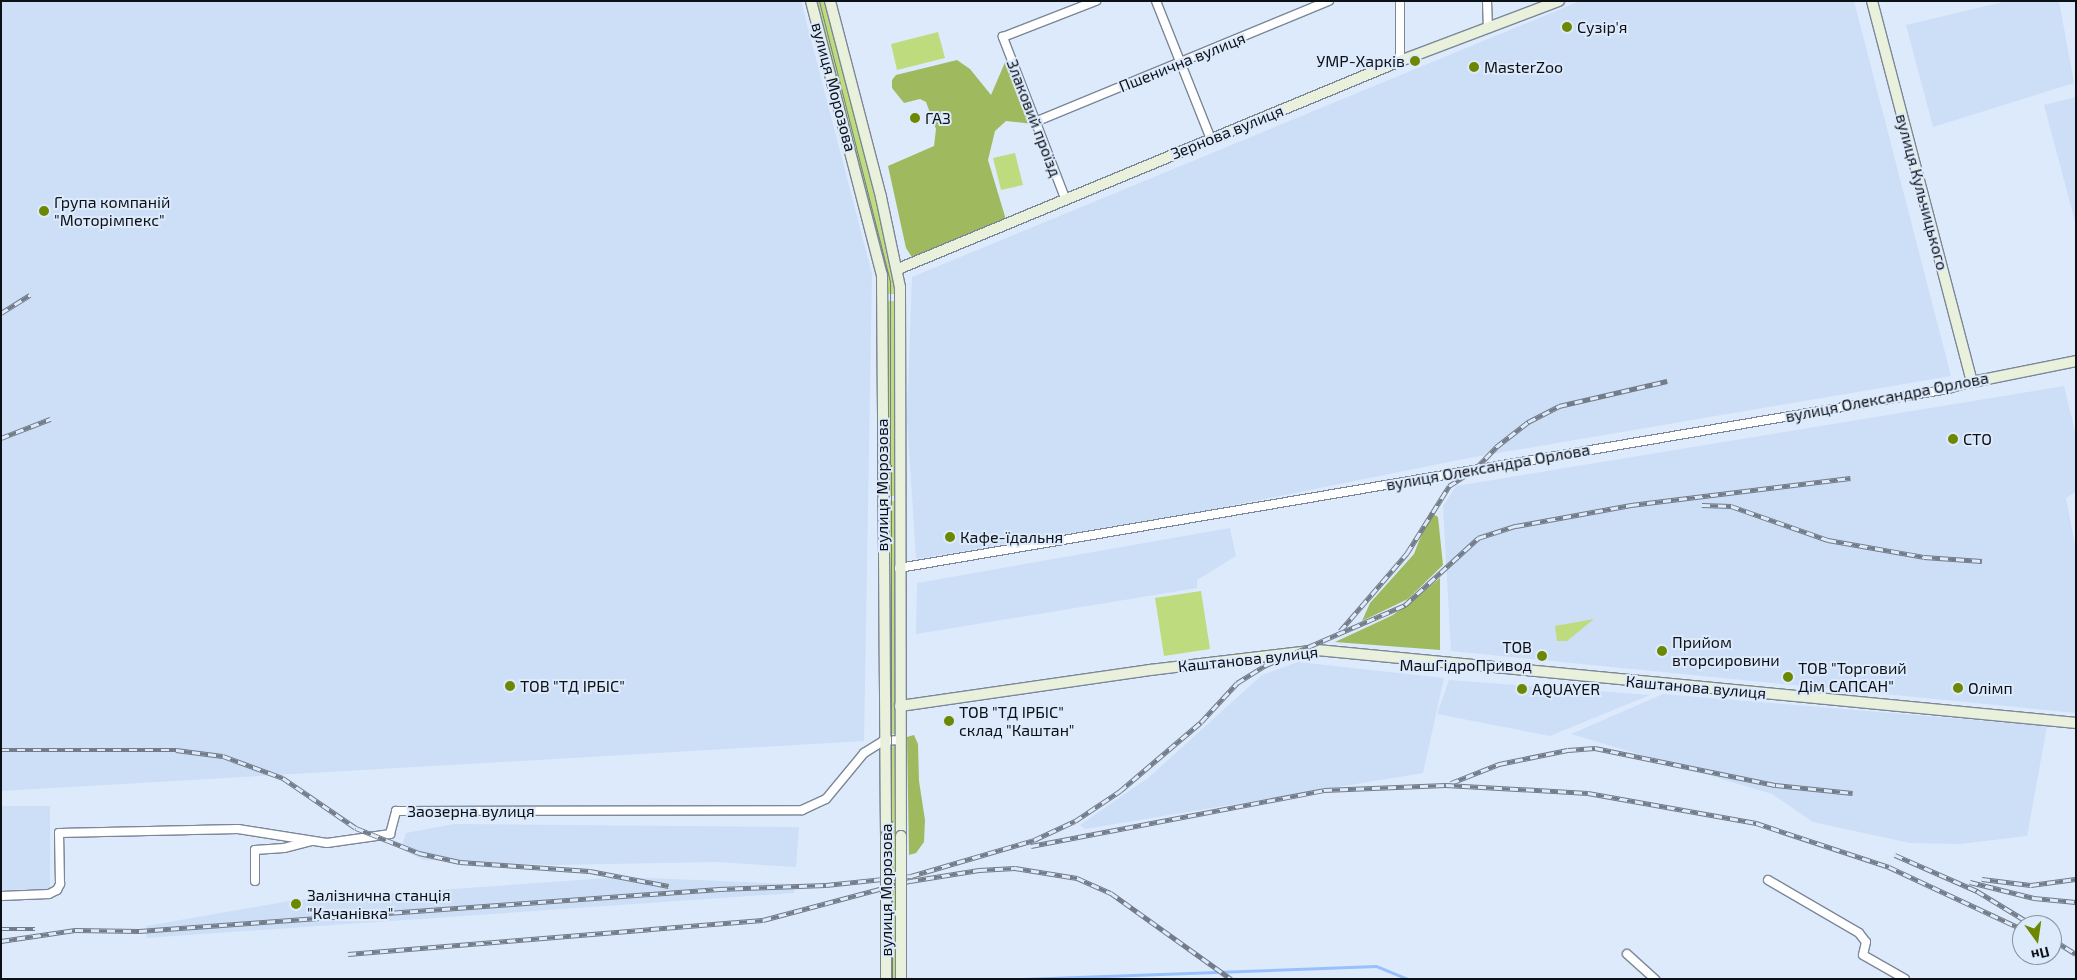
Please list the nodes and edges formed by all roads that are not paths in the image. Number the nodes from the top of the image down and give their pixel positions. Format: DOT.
graph roads {
  1 [pos="811,1"];
  2 [pos="830,1"];
  3 [pos="1096,1"];
  4 [pos="1156,1"];
  5 [pos="1329,1"];
  6 [pos="1400,1"];
  7 [pos="1487,1"];
  8 [pos="1559,1"];
  9 [pos="1872,1"];
  10 [pos="1488,28"];
  11 [pos="1181,62"];
  12 [pos="1400,62"];
  13 [pos="1035,122"];
  14 [pos="1211,139"];
  15 [pos="1065,198"];
  16 [pos="898,269"];
  17 [pos="883,299"];
  18 [pos="900,300"];
  19 [pos="2076,361"];
  20 [pos="1972,382"];
  21 [pos="882,499"];
  22 [pos="899,499"];
  23 [pos="899,568"];
  24 [pos="900,706"];
  25 [pos="2076,723"];
  26 [pos="900,740"];
  27 [pos="883,741"];
  28 [pos="314,840"];
  29 [pos="1768,880"];
  30 [pos="255,881"];
  31 [pos="1,896"];
  32 [pos="1627,954"];
  33 [pos="886,979"];
  34 [pos="901,979"];
  35 [pos="1655,979"];
  36 [pos="1905,979"];
  1 -- 17 [label="street, вулиця Морозова"];
  2 -- 16 [label="street, вулиця Морозова"];
  3 -- 13 [label="street, Злаковий проїзд"];
  4 -- 11 [label="street"];
  5 -- 11 [label="street, Пшенична вулиця"];
  6 -- 12 [label="street"];
  7 -- 10 [label="street"];
  8 -- 10 [label="street, Зернова вулиця"];
  9 -- 20 [label="street, вулиця Кульчицького"];
  10 -- 12 [label="street, Зернова вулиця"];
  11 -- 13 [label="street, Пшенична вулиця"];
  11 -- 14 [label="street"];
  12 -- 14 [label="street, Зернова вулиця"];
  13 -- 15 [label="street, Злаковий проїзд"];
  14 -- 15 [label="street, Зернова вулиця"];
  15 -- 16 [label="street, Зернова вулиця"];
  16 -- 18 [label="street, вулиця Морозова"];
  17 -- 18 [label="street"];
  17 -- 21 [label="street, вулиця Морозова"];
  18 -- 22 [label="street, вулиця Морозова"];
  19 -- 20 [label="street, вулиця Олександра Орлова"];
  20 -- 23 [label="street, вулиця Олександра Орлова"];
  21 -- 22 [label="street"];
  21 -- 27 [label="street, вулиця Морозова"];
  22 -- 23 [label="street, вулиця Морозова"];
  23 -- 24 [label="street, вулиця Морозова"];
  24 -- 25 [label="street, Каштанова вулиця"];
  24 -- 26 [label="street, вулиця Морозова"];
  26 -- 27 [label="street"];
  26 -- 34 [label="street, вулиця Морозова, bridge"];
  27 -- 28 [label="street, Заозерна вулиця"];
  27 -- 33 [label="street, вулиця Морозова, bridge"];
  28 -- 30 [label="street"];
  28 -- 31 [label="street, Заозерна вулиця"];
  29 -- 36 [label="street"];
  32 -- 35 [label="street"];
}
